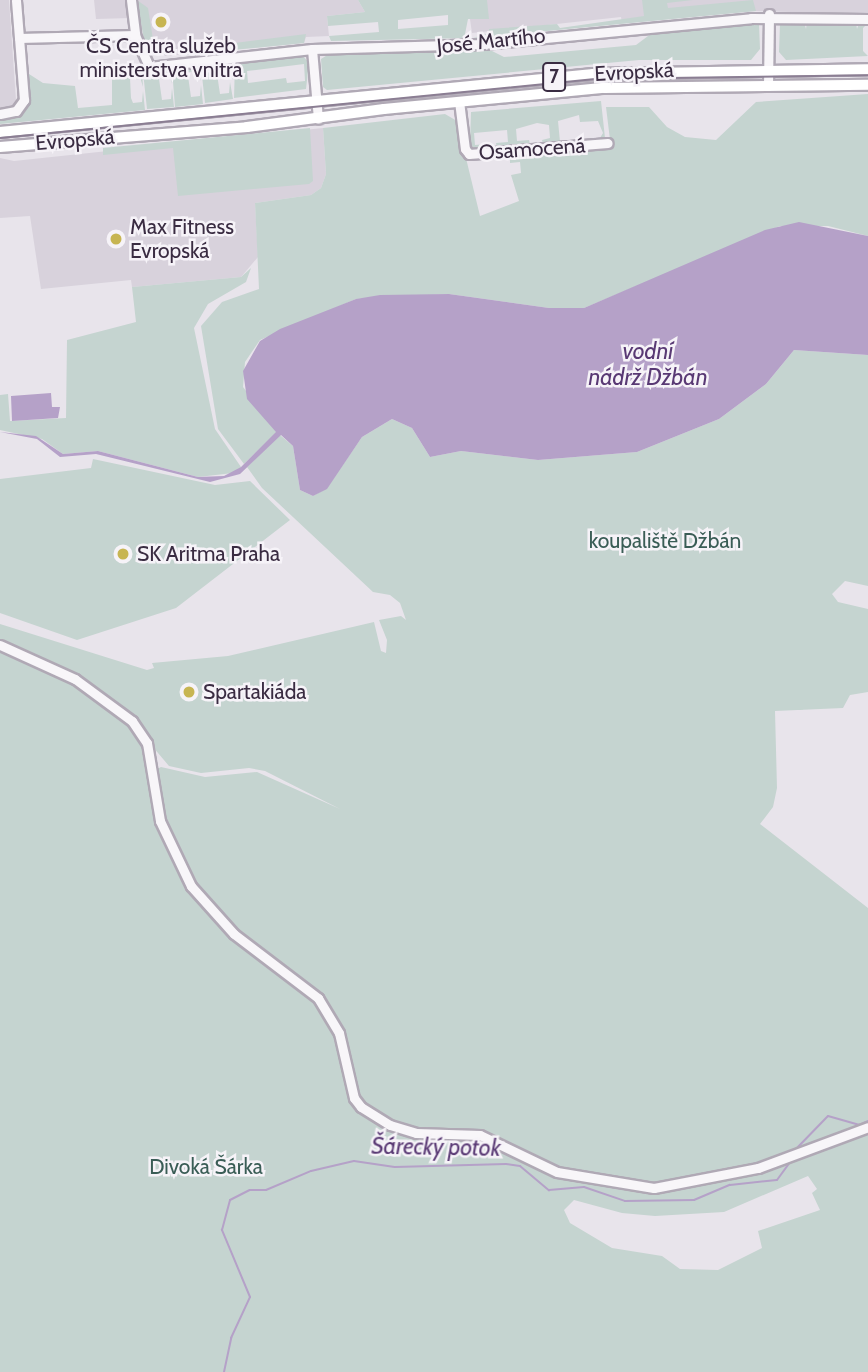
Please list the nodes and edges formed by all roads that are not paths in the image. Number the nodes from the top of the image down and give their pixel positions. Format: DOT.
graph roads {
  1 [pos="16,0"];
  2 [pos="131,0"];
  3 [pos="769,16"];
  4 [pos="868,19"];
  5 [pos="135,35"];
  6 [pos="19,38"];
  7 [pos="312,49"];
  8 [pos="768,68"];
  9 [pos="868,69"];
  10 [pos="868,85"];
  11 [pos="768,86"];
  12 [pos="317,99"];
  13 [pos="460,101"];
  14 [pos="0,114"];
  15 [pos="318,119"];
  16 [pos="0,132"];
  17 [pos="608,143"];
  18 [pos="0,147"];
  19 [pos="0,645"];
  20 [pos="868,1127"];
  1 -- 6 [label="street"];
  2 -- 5 [label="street, José Martího"];
  3 -- 4 [label="street, José Martího"];
  3 -- 7 [label="street, José Martího"];
  3 -- 8 [label="street"];
  5 -- 6 [label="street"];
  5 -- 7 [label="street, José Martího"];
  6 -- 14 [label="street"];
  7 -- 12 [label="street"];
  8 -- 9 [label="main road, Evropská / 7"];
  8 -- 11 [label="street"];
  8 -- 12 [label="main road, Evropská / 7"];
  10 -- 11 [label="main road, Evropská / 7"];
  11 -- 13 [label="main road, Evropská / 7"];
  12 -- 15 [label="street"];
  12 -- 16 [label="main road, Evropská / 7"];
  13 -- 15 [label="main road, Evropská / 7"];
  13 -- 17 [label="street, Osamocená"];
  15 -- 18 [label="main road, Evropská / 7"];
  19 -- 20 [label="street"];
}
